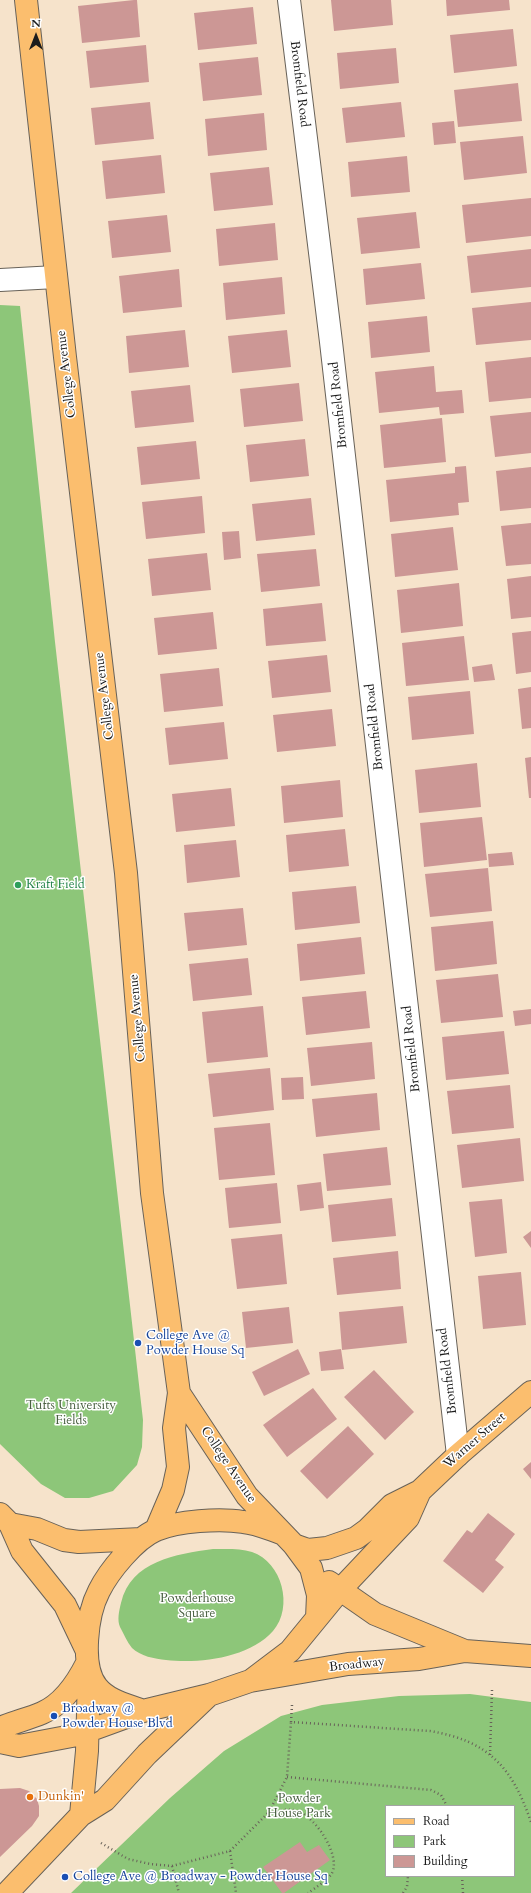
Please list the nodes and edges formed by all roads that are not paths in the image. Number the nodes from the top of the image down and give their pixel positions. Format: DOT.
graph roads {
  1 [pos="26,0"];
  2 [pos="289,0"];
  3 [pos="56,277"];
  4 [pos="0,280"];
  5 [pos="531,1392"];
  6 [pos="179,1393"];
  7 [pos="458,1455"];
  8 [pos="420,1491"];
  9 [pos="5,1519"];
  10 [pos="149,1534"];
  11 [pos="287,1539"];
  12 [pos="311,1568"];
  13 [pos="340,1590"];
  14 [pos="317,1618"];
  15 [pos="465,1651"];
  16 [pos="531,1656"];
  17 [pos="88,1662"];
  18 [pos="250,1682"];
  19 [pos="209,1695"];
  20 [pos="143,1711"];
  21 [pos="0,1728"];
  22 [pos="87,1732"];
  23 [pos="0,1742"];
  24 [pos="81,1815"];
  25 [pos="7,1893"];
  1 -- 3 [label="main road, College Avenue"];
  2 -- 7 [label="street, Bromfield Road"];
  3 -- 4 [label="street"];
  3 -- 6 [label="main road, College Avenue"];
  5 -- 7 [label="main road, Warner Street"];
  6 -- 10 [label="main road, College Avenue"];
  6 -- 11 [label="main road, College Avenue"];
  7 -- 8 [label="main road, Warner Street"];
  8 -- 11 [label="main road, Warner Street"];
  8 -- 13 [label="main road, Warner Street"];
  9 -- 10 [label="main road, Warner Street"];
  9 -- 17 [label="main road"];
  10 -- 11 [label="main road, Warner Street"];
  10 -- 17 [label="main road"];
  11 -- 12 [label="main road, College Avenue"];
  12 -- 13 [label="main road, Broadway"];
  12 -- 14 [label="main road"];
  13 -- 14 [label="main road, Warner Street"];
  13 -- 15 [label="main road, Broadway"];
  14 -- 18 [label="main road, Warner Street"];
  15 -- 16 [label="main road, Broadway"];
  15 -- 18 [label="main road, Broadway"];
  17 -- 20 [label="main road"];
  17 -- 21 [label="main road"];
  17 -- 22 [label="main road"];
  18 -- 19 [label="main road"];
  19 -- 20 [label="main road"];
  19 -- 24 [label="main road"];
  20 -- 22 [label="main road"];
  22 -- 23 [label="main road"];
  22 -- 24 [label="main road"];
  24 -- 25 [label="main road"];
}
